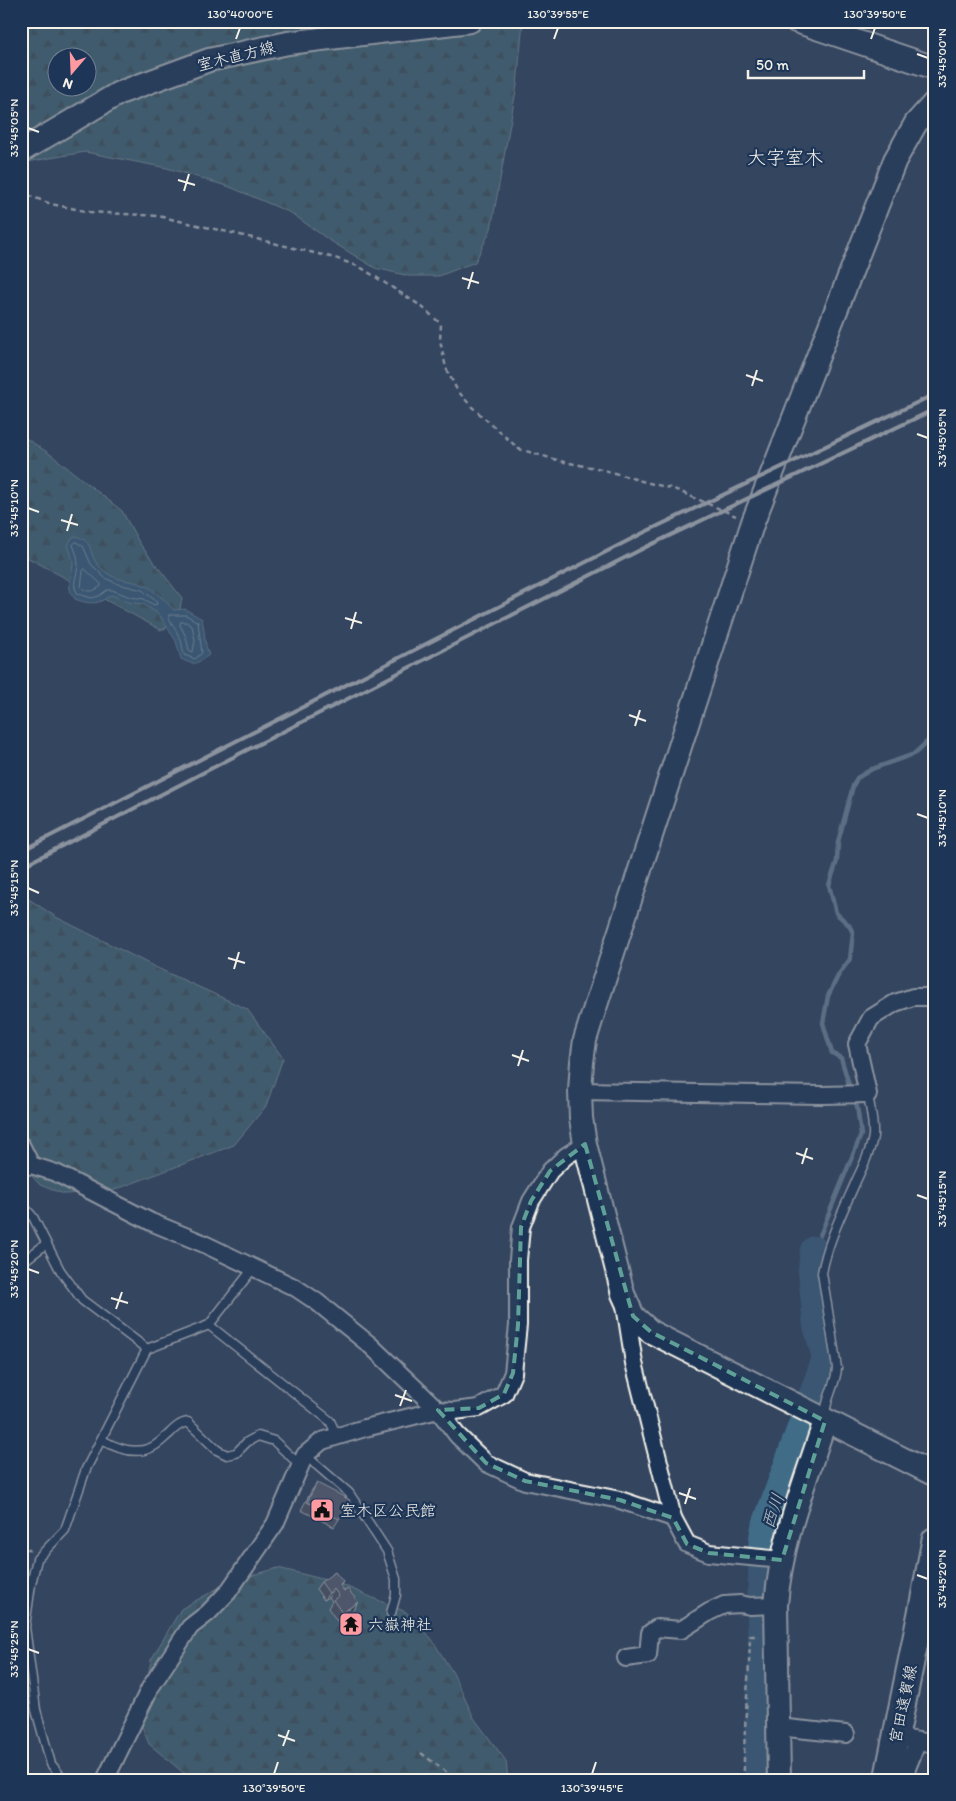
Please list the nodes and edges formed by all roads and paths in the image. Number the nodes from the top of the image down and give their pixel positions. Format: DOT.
graph roads {
  1 [pos="470,21"];
  2 [pos="796,21"];
  3 [pos="935,68"];
  4 [pos="935,102"];
  5 [pos="21,151"];
  6 [pos="28,195"];
  7 [pos="753,522"];
  8 [pos="935,997"];
  9 [pos="580,1091"];
  10 [pos="868,1094"];
  11 [pos="585,1144"];
  12 [pos="21,1146"];
  13 [pos="26,1166"];
  14 [pos="21,1202"];
  15 [pos="46,1244"];
  16 [pos="21,1263"];
  17 [pos="251,1267"];
  18 [pos="624,1294"];
  19 [pos="209,1325"];
  20 [pos="147,1350"];
  21 [pos="438,1410"];
  22 [pos="825,1421"];
  23 [pos="337,1436"];
  24 [pos="102,1440"];
  25 [pos="303,1460"];
  26 [pos="935,1475"];
  27 [pos="673,1518"];
  28 [pos="935,1540"];
  29 [pos="782,1560"];
  30 [pos="776,1605"];
  31 [pos="390,1613"];
  32 [pos="750,1636"];
  33 [pos="626,1658"];
  34 [pos="777,1727"];
  35 [pos="846,1734"];
  36 [pos="907,1739"];
  37 [pos="935,1744"];
  38 [pos="421,1753"];
  39 [pos="64,1780"];
  40 [pos="105,1780"];
  41 [pos="457,1780"];
  42 [pos="744,1780"];
  43 [pos="779,1780"];
  44 [pos="886,1780"];
  45 [pos="904,1780"];
  1 -- 5 [label="street, 室木直方線"];
  2 -- 3 [label="street"];
  4 -- 7 [label="street"];
  6 -- 7 [label="path"];
  7 -- 9 [label="street"];
  8 -- 10 [label="street"];
  9 -- 10 [label="street"];
  9 -- 11 [label="street"];
  10 -- 22 [label="lane"];
  11 -- 18 [label="street"];
  11 -- 21 [label="street"];
  12 -- 13 [label="street"];
  13 -- 17 [label="street"];
  14 -- 15 [label="lane"];
  15 -- 16 [label="lane"];
  15 -- 20 [label="lane"];
  17 -- 19 [label="lane"];
  17 -- 21 [label="street"];
  18 -- 22 [label="street"];
  18 -- 27 [label="street"];
  19 -- 20 [label="lane"];
  19 -- 23 [label="lane"];
  20 -- 24 [label="lane"];
  21 -- 23 [label="street"];
  21 -- 27 [label="street"];
  22 -- 26 [label="street"];
  22 -- 29 [label="street"];
  23 -- 25 [label="street"];
  24 -- 25 [label="lane"];
  24 -- 39 [label="lane"];
  25 -- 31 [label="lane"];
  25 -- 40 [label="street"];
  27 -- 29 [label="street"];
  28 -- 36 [label="main road, 宮田遠賀線"];
  29 -- 30 [label="street"];
  30 -- 33 [label="street"];
  30 -- 34 [label="street"];
  32 -- 42 [label="path"];
  34 -- 35 [label="street"];
  34 -- 43 [label="street"];
  36 -- 37 [label="street"];
  36 -- 44 [label="main road, 宮田遠賀線"];
  36 -- 45 [label="street"];
  38 -- 41 [label="path"];
}
